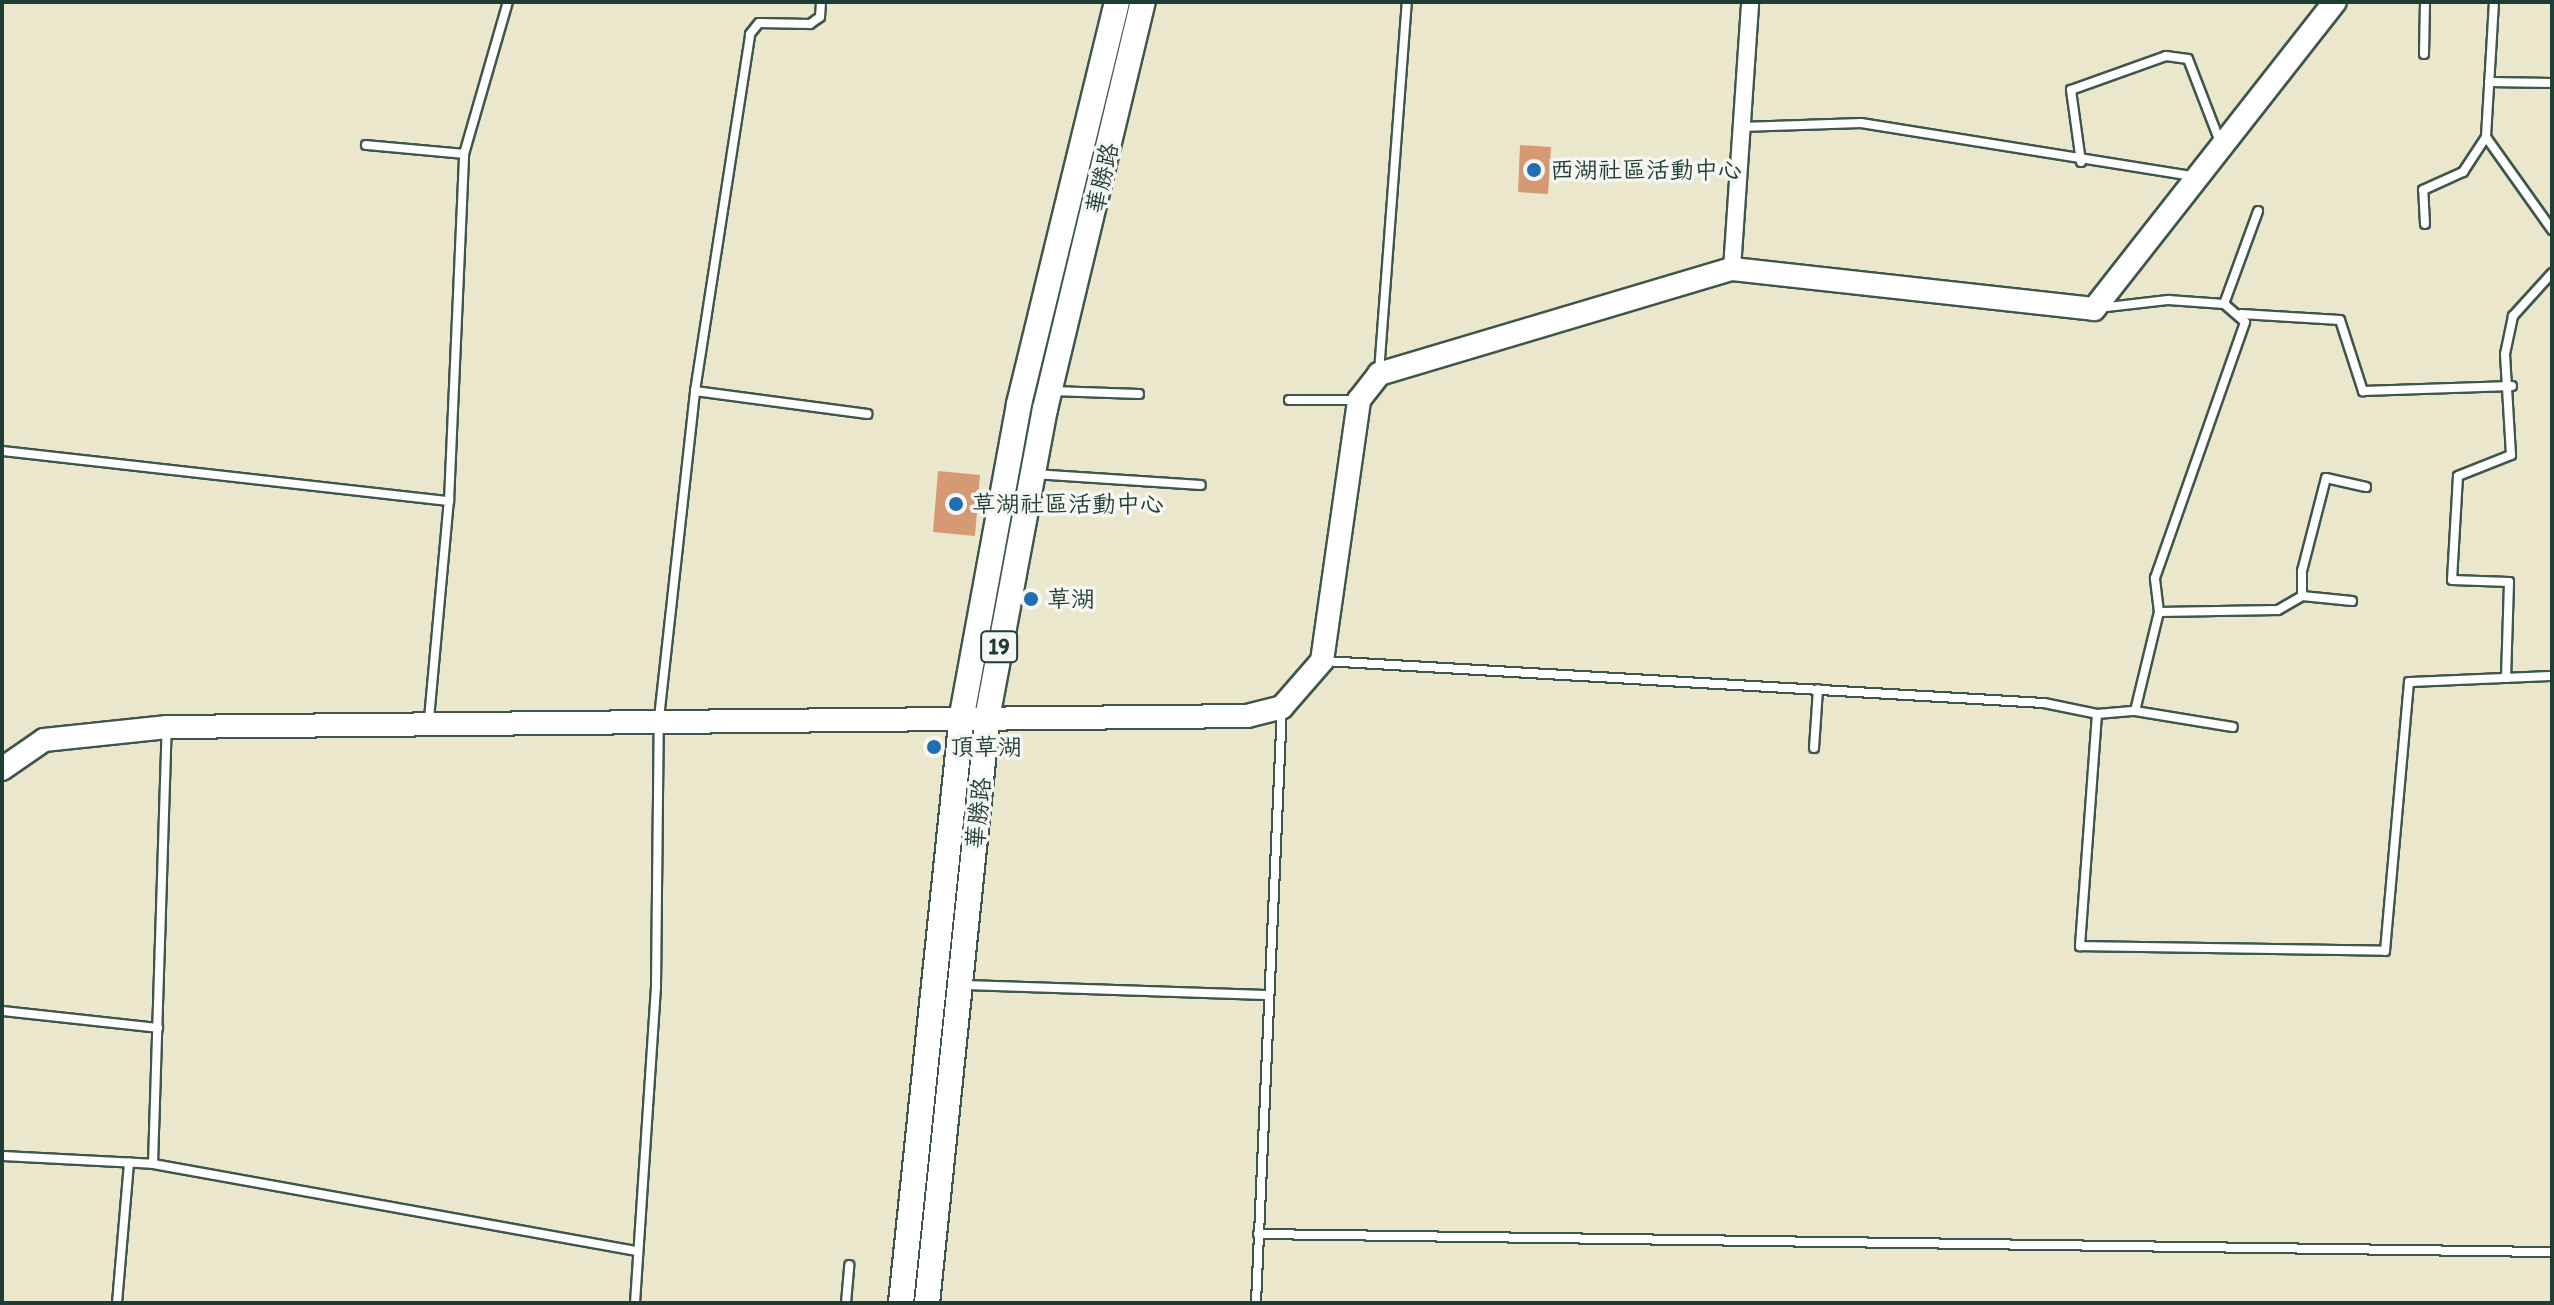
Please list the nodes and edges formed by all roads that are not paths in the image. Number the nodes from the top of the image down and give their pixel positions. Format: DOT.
graph roads {
  1 [pos="508,2"];
  2 [pos="821,2"];
  3 [pos="1117,2"];
  4 [pos="1143,2"];
  5 [pos="1407,2"];
  6 [pos="1750,2"];
  7 [pos="2335,2"];
  8 [pos="2425,2"];
  9 [pos="2494,2"];
  10 [pos="2424,54"];
  11 [pos="2489,82"];
  12 [pos="2552,83"];
  13 [pos="1741,127"];
  14 [pos="2486,137"];
  15 [pos="366,145"];
  16 [pos="2221,146"];
  17 [pos="464,154"];
  18 [pos="2081,162"];
  19 [pos="2198,177"];
  20 [pos="2258,211"];
  21 [pos="2425,224"];
  22 [pos="2552,230"];
  23 [pos="1732,269"];
  24 [pos="2552,273"];
  25 [pos="2224,304"];
  26 [pos="2094,309"];
  27 [pos="2241,314"];
  28 [pos="1379,374"];
  29 [pos="2512,386"];
  30 [pos="695,391"];
  31 [pos="1049,391"];
  32 [pos="1139,394"];
  33 [pos="1289,400"];
  34 [pos="1359,400"];
  35 [pos="867,414"];
  36 [pos="2,451"];
  37 [pos="1031,474"];
  38 [pos="1201,485"];
  39 [pos="2366,487"];
  40 [pos="449,501"];
  41 [pos="2302,596"];
  42 [pos="2352,601"];
  43 [pos="2159,612"];
  44 [pos="1322,661"];
  45 [pos="2552,676"];
  46 [pos="2506,678"];
  47 [pos="1818,689"];
  48 [pos="1282,707"];
  49 [pos="2135,711"];
  50 [pos="988,713"];
  51 [pos="2097,714"];
  52 [pos="962,715"];
  53 [pos="659,718"];
  54 [pos="429,719"];
  55 [pos="167,727"];
  56 [pos="2233,727"];
  57 [pos="1814,748"];
  58 [pos="2,769"];
  59 [pos="960,985"];
  60 [pos="1269,995"];
  61 [pos="2,1011"];
  62 [pos="158,1028"];
  63 [pos="2,1156"];
  64 [pos="129,1163"];
  65 [pos="153,1164"];
  66 [pos="1258,1234"];
  67 [pos="637,1251"];
  68 [pos="2552,1252"];
  69 [pos="849,1265"];
  70 [pos="117,1303"];
  71 [pos="635,1303"];
  72 [pos="846,1303"];
  73 [pos="901,1303"];
  74 [pos="927,1303"];
  75 [pos="1256,1303"];
  1 -- 17 [label="lane"];
  2 -- 30 [label="lane"];
  3 -- 52 [label="main road, 華勝路 / 19"];
  4 -- 31 [label="main road, 華勝路 / 19"];
  5 -- 28 [label="lane"];
  6 -- 13 [label="street"];
  7 -- 16 [label="street"];
  8 -- 10 [label="lane"];
  9 -- 11 [label="lane"];
  11 -- 12 [label="lane"];
  11 -- 14 [label="lane"];
  13 -- 18 [label="lane"];
  13 -- 23 [label="street"];
  14 -- 21 [label="lane"];
  14 -- 22 [label="lane"];
  15 -- 17 [label="lane"];
  16 -- 18 [label="lane"];
  16 -- 19 [label="street"];
  17 -- 40 [label="lane"];
  18 -- 19 [label="lane"];
  19 -- 26 [label="street"];
  20 -- 25 [label="lane"];
  23 -- 26 [label="street"];
  23 -- 28 [label="street"];
  24 -- 29 [label="lane"];
  25 -- 26 [label="lane"];
  25 -- 27 [label="lane"];
  27 -- 29 [label="lane"];
  27 -- 43 [label="lane"];
  28 -- 34 [label="street"];
  29 -- 46 [label="lane"];
  30 -- 35 [label="lane"];
  30 -- 53 [label="lane"];
  31 -- 32 [label="lane"];
  31 -- 37 [label="main road, 華勝路 / 19"];
  33 -- 34 [label="lane"];
  34 -- 44 [label="street"];
  36 -- 40 [label="lane"];
  37 -- 38 [label="lane"];
  37 -- 50 [label="main road, 華勝路 / 19"];
  39 -- 41 [label="lane"];
  40 -- 54 [label="lane"];
  41 -- 42 [label="lane"];
  41 -- 43 [label="lane"];
  43 -- 49 [label="lane"];
  44 -- 47 [label="lane"];
  44 -- 48 [label="street"];
  45 -- 46 [label="lane"];
  46 -- 51 [label="lane"];
  47 -- 51 [label="lane"];
  47 -- 57 [label="lane"];
  48 -- 50 [label="street"];
  48 -- 60 [label="lane"];
  49 -- 51 [label="lane"];
  49 -- 56 [label="lane"];
  50 -- 52 [label="street"];
  50 -- 59 [label="main road, 華勝路 / 19"];
  52 -- 53 [label="street"];
  52 -- 73 [label="main road, 華勝路 / 19"];
  53 -- 54 [label="street"];
  53 -- 67 [label="lane"];
  54 -- 55 [label="street"];
  55 -- 58 [label="street"];
  55 -- 62 [label="lane"];
  59 -- 60 [label="lane"];
  59 -- 74 [label="main road, 華勝路 / 19"];
  60 -- 66 [label="lane"];
  61 -- 62 [label="lane"];
  62 -- 65 [label="lane"];
  63 -- 64 [label="lane"];
  64 -- 65 [label="lane"];
  64 -- 70 [label="lane"];
  65 -- 67 [label="lane"];
  66 -- 68 [label="lane"];
  66 -- 75 [label="lane"];
  67 -- 71 [label="lane"];
  69 -- 72 [label="lane"];
}
